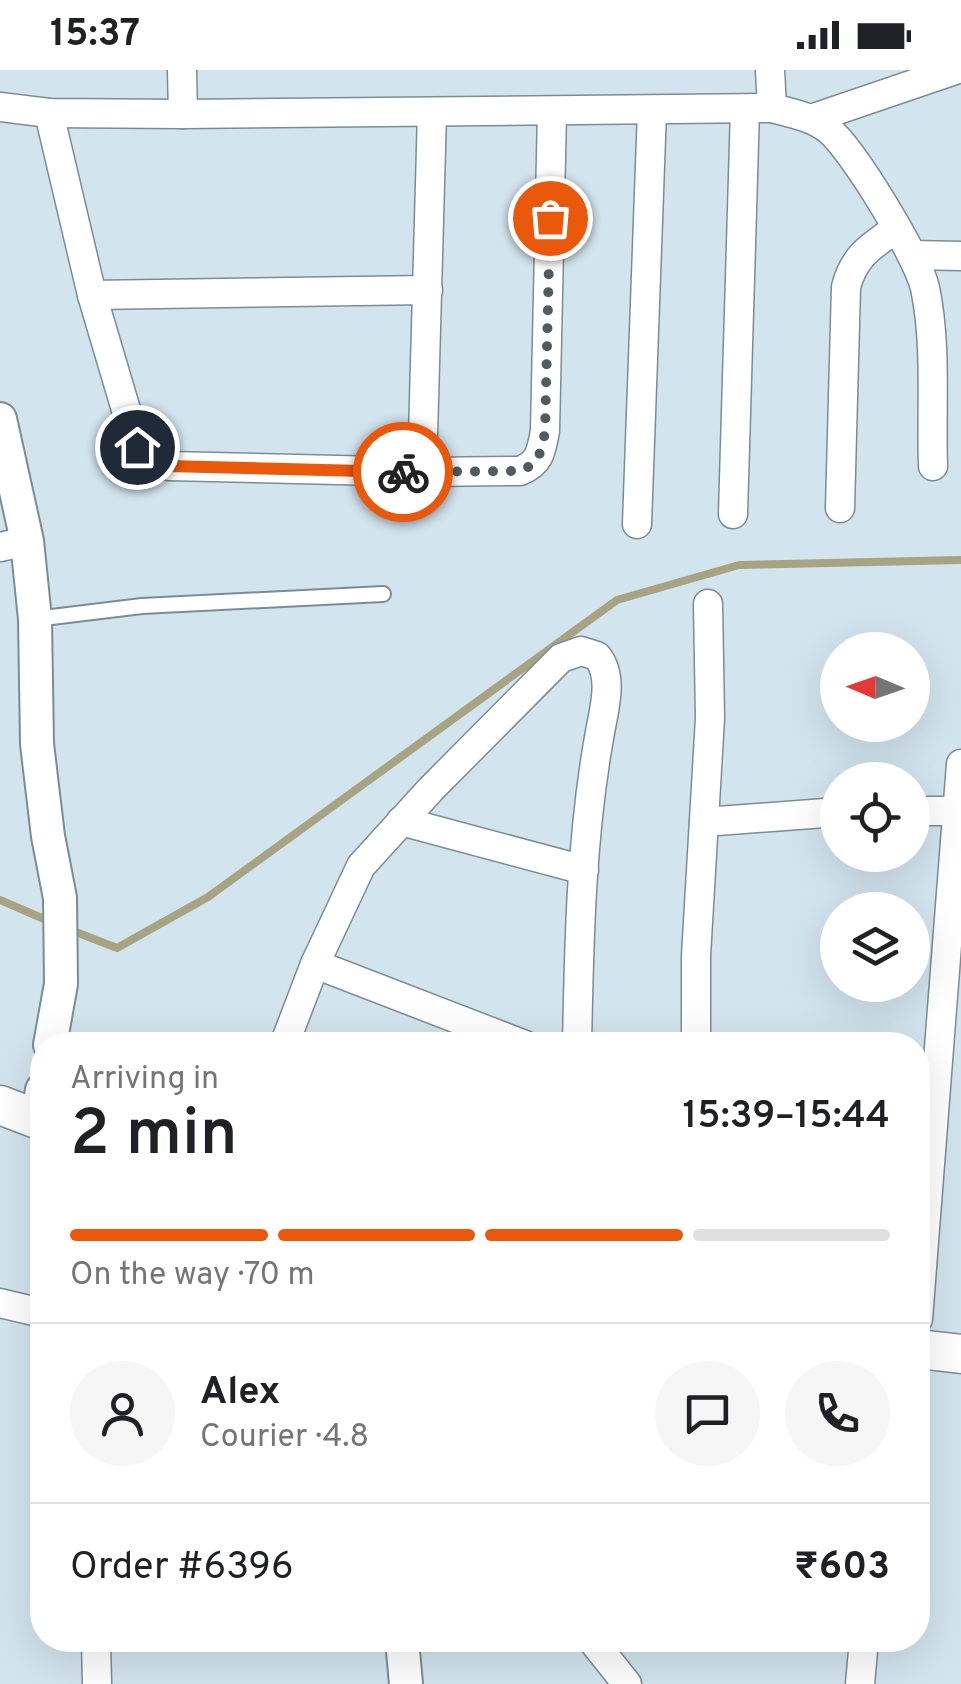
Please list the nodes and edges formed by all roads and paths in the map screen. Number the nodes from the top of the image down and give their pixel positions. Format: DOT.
graph roads {
  1 [pos="182,70"];
  2 [pos="770,70"];
  3 [pos="955,70"];
  4 [pos="0,107"];
  5 [pos="758,108"];
  6 [pos="652,110"];
  7 [pos="552,111"];
  8 [pos="432,112"];
  9 [pos="49,113"];
  10 [pos="183,114"];
  11 [pos="811,120"];
  12 [pos="896,229"];
  13 [pos="912,255"];
  14 [pos="961,256"];
  15 [pos="428,290"];
  16 [pos="92,295"];
  17 [pos="0,419"];
  18 [pos="932,466"];
  19 [pos="422,472"];
  20 [pos="840,508"];
  21 [pos="733,514"];
  22 [pos="637,524"];
  23 [pos="14,544"];
  24 [pos="383,594"];
  25 [pos="708,604"];
  26 [pos="36,619"];
  27 [pos="961,764"];
  28 [pos="930,810"];
  29 [pos="956,811"];
  30 [pos="820,813"];
  31 [pos="402,821"];
  32 [pos="704,822"];
  33 [pos="584,870"];
  34 [pos="315,964"];
  35 [pos="52,1032"];
  36 [pos="293,1032"];
  37 [pos="492,1032"];
  38 [pos="578,1032"];
  39 [pos="696,1032"];
  40 [pos="0,1104"];
  41 [pos="30,1108"];
  42 [pos="930,1159"];
  43 [pos="0,1302"];
  44 [pos="30,1310"];
  45 [pos="930,1350"];
  46 [pos="961,1354"];
  47 [pos="96,1652"];
  48 [pos="403,1652"];
  49 [pos="602,1652"];
  50 [pos="863,1652"];
  51 [pos="97,1684"];
  52 [pos="406,1684"];
  53 [pos="628,1684"];
  54 [pos="860,1684"];
  1 -- 10 [label="street"];
  2 -- 5 [label="street"];
  3 -- 11 [label="street"];
  4 -- 9 [label="street"];
  5 -- 6 [label="street"];
  5 -- 11 [label="street"];
  5 -- 21 [label="street"];
  6 -- 7 [label="street"];
  6 -- 22 [label="street"];
  7 -- 8 [label="street"];
  7 -- 19 [label="street"];
  8 -- 10 [label="street"];
  8 -- 15 [label="street"];
  9 -- 10 [label="street"];
  9 -- 16 [label="street"];
  11 -- 12 [label="street"];
  12 -- 13 [label="street"];
  12 -- 20 [label="street"];
  13 -- 14 [label="street"];
  13 -- 18 [label="street"];
  15 -- 16 [label="street"];
  15 -- 19 [label="street"];
  16 -- 19 [label="street"];
  17 -- 23 [label="street"];
  23 -- 26 [label="street"];
  24 -- 26 [label="lane"];
  25 -- 32 [label="street"];
  26 -- 35 [label="street"];
  27 -- 29 [label="street"];
  28 -- 29 [label="street"];
  29 -- 42 [label="street"];
  30 -- 32 [label="street"];
  31 -- 33 [label="street"];
  31 -- 33 [label="street"];
  31 -- 34 [label="street"];
  32 -- 39 [label="street"];
  33 -- 38 [label="street"];
  34 -- 36 [label="street"];
  34 -- 37 [label="street"];
  40 -- 41 [label="main road"];
  43 -- 44 [label="street"];
  45 -- 46 [label="main road"];
  47 -- 51 [label="street"];
  48 -- 52 [label="street"];
  49 -- 53 [label="street"];
  50 -- 54 [label="street"];
}
